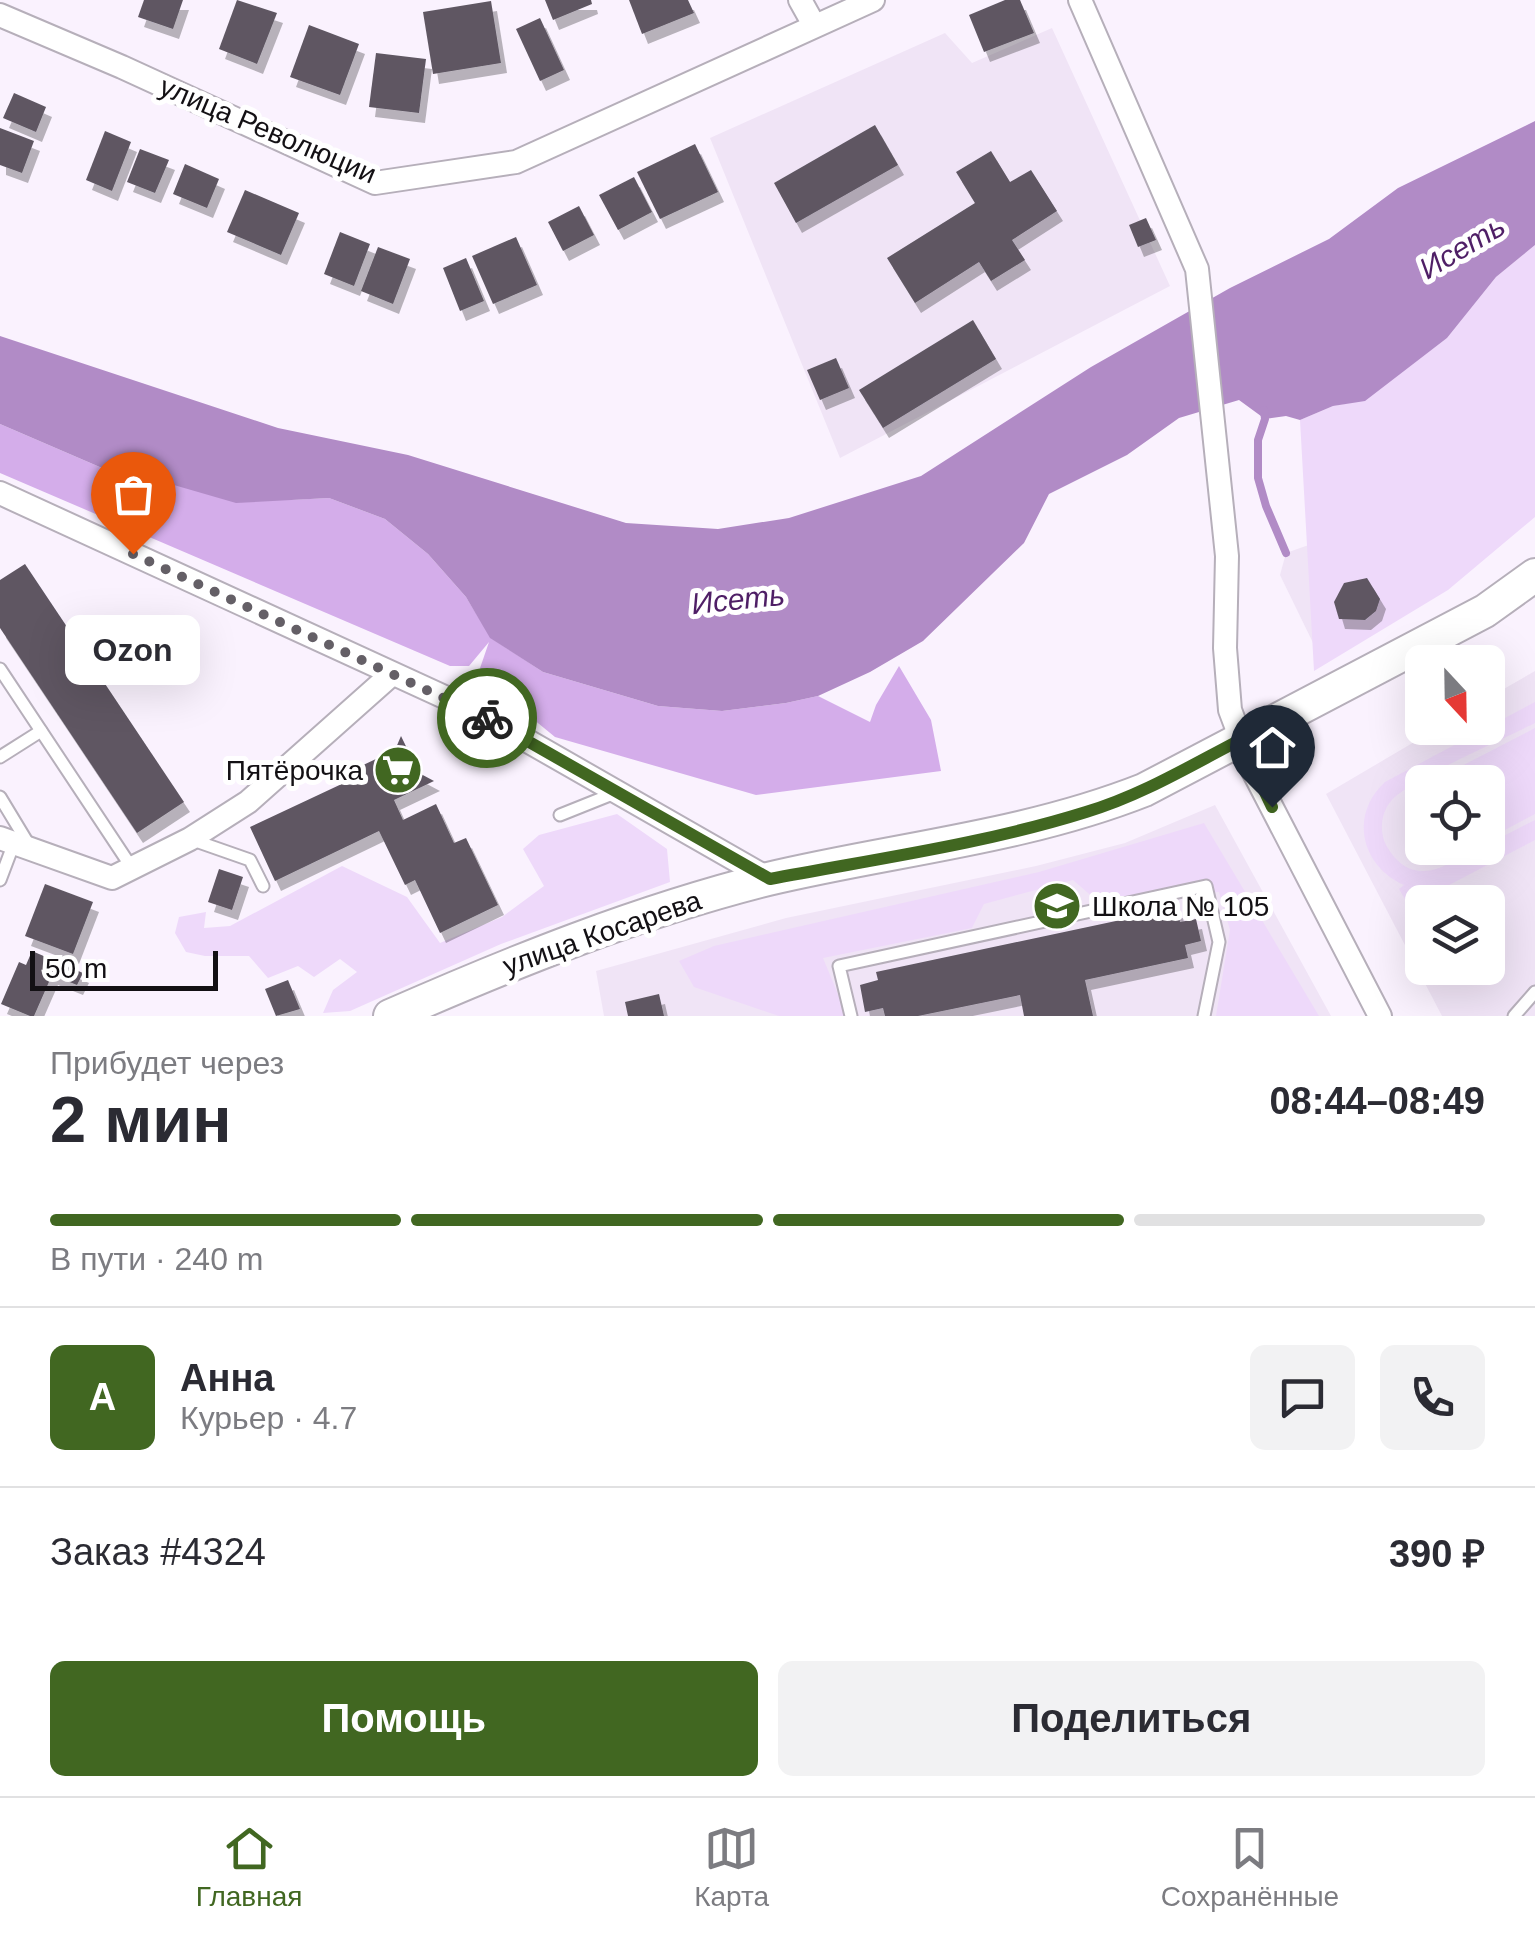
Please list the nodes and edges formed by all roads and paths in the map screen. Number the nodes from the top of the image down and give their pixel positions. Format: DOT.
graph roads {
  1 [pos="800,0"];
  2 [pos="873,0"];
  3 [pos="1080,0"];
  4 [pos="0,16"];
  5 [pos="814,24"];
  6 [pos="0,493"];
  7 [pos="1535,575"];
  8 [pos="0,669"];
  9 [pos="392,674"];
  10 [pos="41,731"];
  11 [pos="1240,740"];
  12 [pos="0,756"];
  13 [pos="615,793"];
  14 [pos="0,797"];
  15 [pos="560,815"];
  16 [pos="190,838"];
  17 [pos="15,843"];
  18 [pos="122,873"];
  19 [pos="770,879"];
  20 [pos="0,880"];
  21 [pos="263,886"];
  22 [pos="1535,992"];
  23 [pos="390,1016"];
  24 [pos="851,1016"];
  25 [pos="1204,1016"];
  26 [pos="1380,1016"];
  27 [pos="1514,1016"];
  1 -- 5 [label="street"];
  2 -- 5 [label="street, улица Революции"];
  3 -- 11 [label="street"];
  4 -- 5 [label="street, улица Революции"];
  6 -- 9 [label="street"];
  7 -- 11 [label="street, улица Косарева"];
  8 -- 10 [label="lane"];
  9 -- 13 [label="street"];
  9 -- 16 [label="street"];
  10 -- 12 [label="lane"];
  10 -- 18 [label="lane"];
  11 -- 19 [label="street, улица Косарева"];
  11 -- 26 [label="street"];
  13 -- 15 [label="lane"];
  13 -- 19 [label="street"];
  14 -- 17 [label="lane"];
  16 -- 18 [label="street"];
  16 -- 21 [label="lane"];
  17 -- 18 [label="street"];
  17 -- 20 [label="lane"];
  19 -- 23 [label="street, улица Косарева"];
  22 -- 27 [label="lane"];
  24 -- 25 [label="lane"];
}
